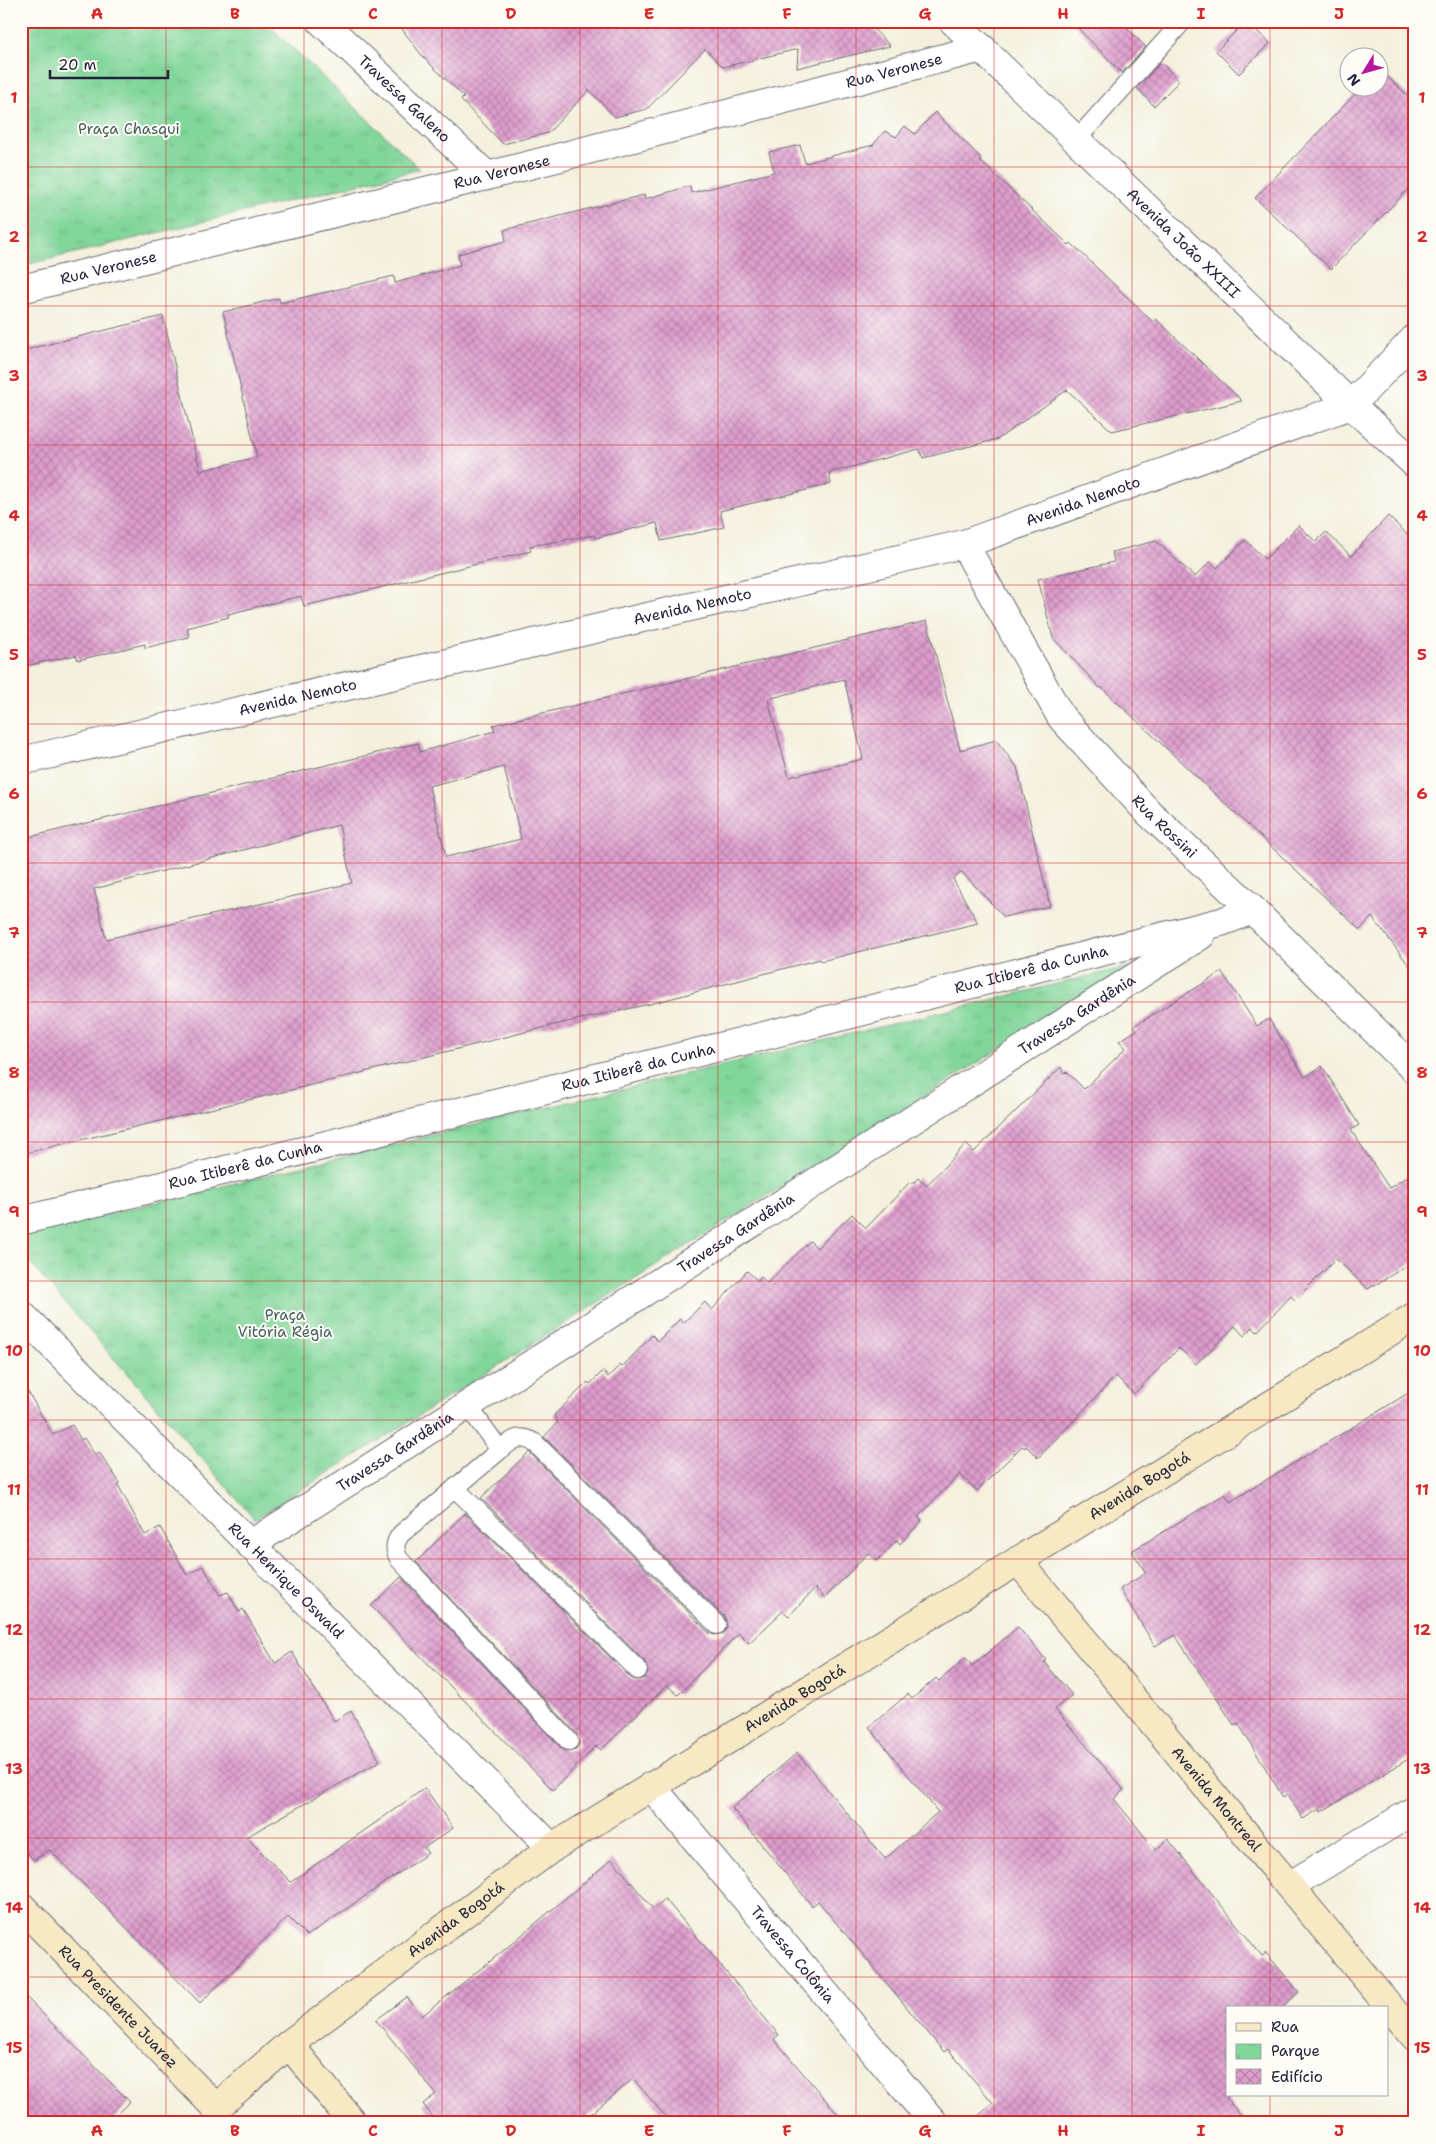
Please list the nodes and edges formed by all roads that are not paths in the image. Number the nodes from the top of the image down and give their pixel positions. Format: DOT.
graph roads {
  1 [pos="321,21"];
  2 [pos="953,21"];
  3 [pos="1182,21"];
  4 [pos="982,48"];
  5 [pos="1077,140"];
  6 [pos="487,176"];
  7 [pos="21,289"];
  8 [pos="1415,338"];
  9 [pos="1351,405"];
  10 [pos="1415,464"];
  11 [pos="964,544"];
  12 [pos="21,761"];
  13 [pos="1253,910"];
  14 [pos="1221,922"];
  15 [pos="1415,1070"];
  16 [pos="21,1221"];
  17 [pos="21,1314"];
  18 [pos="1415,1316"];
  19 [pos="466,1406"];
  20 [pos="500,1450"];
  21 [pos="455,1488"];
  22 [pos="251,1544"];
  23 [pos="1018,1561"];
  24 [pos="717,1625"];
  25 [pos="638,1670"];
  26 [pos="569,1741"];
  27 [pos="651,1786"];
  28 [pos="1415,1810"];
  29 [pos="552,1848"];
  30 [pos="1289,1886"];
  31 [pos="21,1906"];
  32 [pos="1415,2037"];
  33 [pos="289,2044"];
  34 [pos="212,2116"];
  35 [pos="353,2123"];
  36 [pos="934,2123"];
  1 -- 6 [label="street, Travessa Galeno"];
  2 -- 4 [label="street, Avenida João XXIII"];
  3 -- 5 [label="lane"];
  4 -- 5 [label="street, Avenida João XXIII"];
  4 -- 6 [label="street, Rua Veronese"];
  5 -- 9 [label="street, Avenida João XXIII"];
  6 -- 7 [label="street, Rua Veronese"];
  8 -- 9 [label="street"];
  9 -- 10 [label="street, Avenida João XXIII"];
  9 -- 11 [label="street, Avenida Nemoto"];
  11 -- 12 [label="street, Avenida Nemoto"];
  11 -- 13 [label="street, Rua Rossini"];
  13 -- 14 [label="street, Rua Itiberê da Cunha"];
  13 -- 15 [label="street, Rua Rossini"];
  14 -- 16 [label="street, Rua Itiberê da Cunha"];
  14 -- 19 [label="street, Travessa Gardênia"];
  17 -- 22 [label="street, Rua Henrique Oswald"];
  18 -- 23 [label="street, Avenida Bogotá"];
  19 -- 20 [label="lane"];
  19 -- 22 [label="street, Travessa Gardênia"];
  20 -- 21 [label="lane"];
  20 -- 24 [label="lane"];
  21 -- 25 [label="lane"];
  21 -- 26 [label="lane"];
  22 -- 29 [label="street, Rua Henrique Oswald"];
  23 -- 27 [label="street, Avenida Bogotá"];
  23 -- 30 [label="street, Avenida Montreal"];
  27 -- 29 [label="street, Avenida Bogotá"];
  27 -- 36 [label="street, Travessa Colônia"];
  28 -- 30 [label="street"];
  29 -- 33 [label="street, Avenida Bogotá"];
  30 -- 32 [label="street, Avenida Montreal"];
  31 -- 34 [label="street, Rua Presidente Juarez"];
  33 -- 34 [label="street, Avenida Bogotá"];
  33 -- 35 [label="street"];
}
